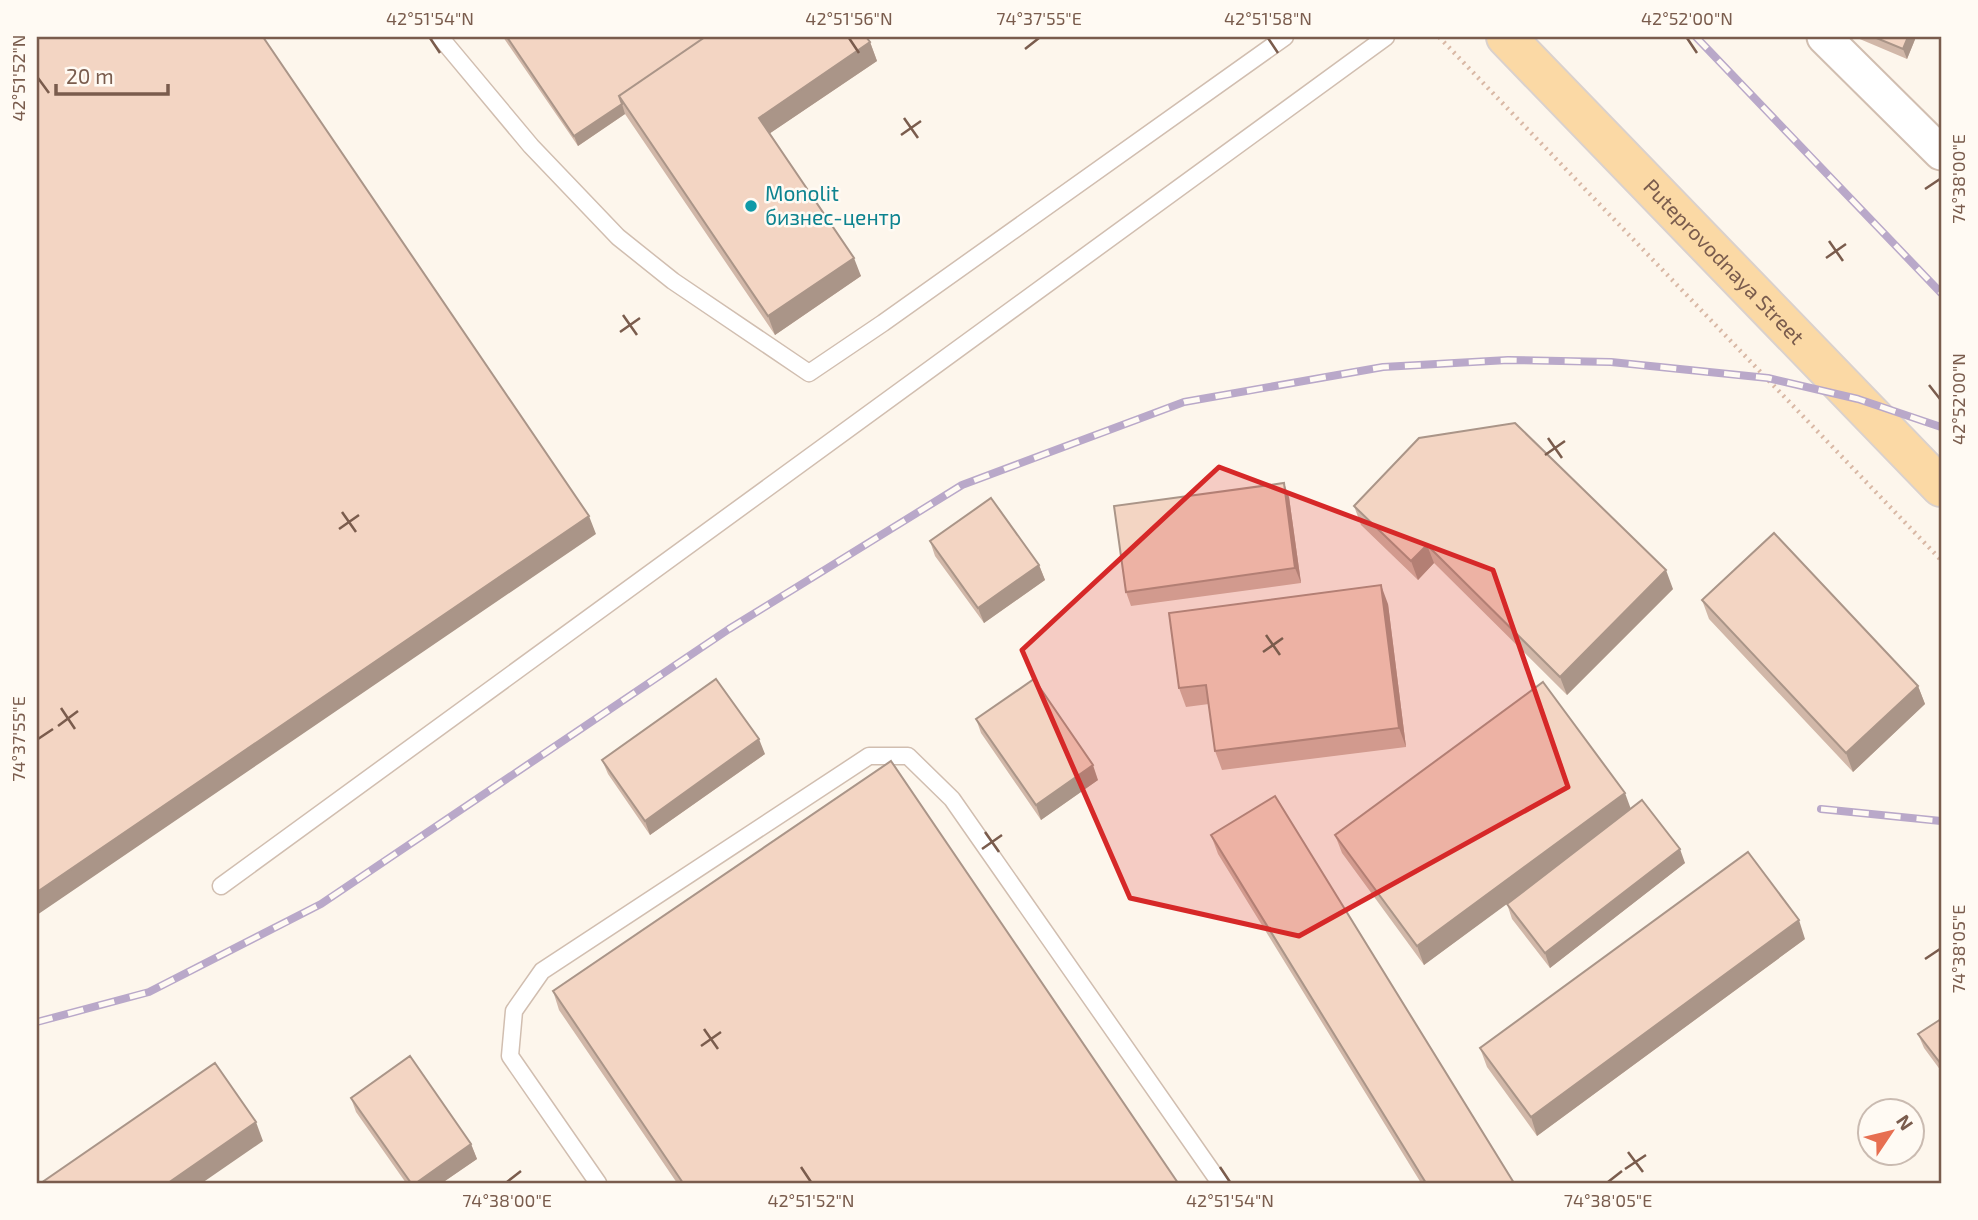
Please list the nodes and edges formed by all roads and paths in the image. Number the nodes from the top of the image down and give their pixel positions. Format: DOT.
graph roads {
  1 [pos="440,37"];
  2 [pos="1285,37"];
  3 [pos="1386,37"];
  4 [pos="1439,37"];
  5 [pos="1506,37"];
  6 [pos="1824,37"];
  7 [pos="1941,153"];
  8 [pos="1941,487"];
  9 [pos="1941,560"];
  10 [pos="221,886"];
  11 [pos="598,1183"];
  12 [pos="1220,1183"];
  1 -- 2 [label="lane"];
  3 -- 10 [label="lane"];
  4 -- 9 [label="path"];
  5 -- 8 [label="main road, Puteprovodnaya Street"];
  6 -- 7 [label="street"];
  11 -- 12 [label="lane"];
}
